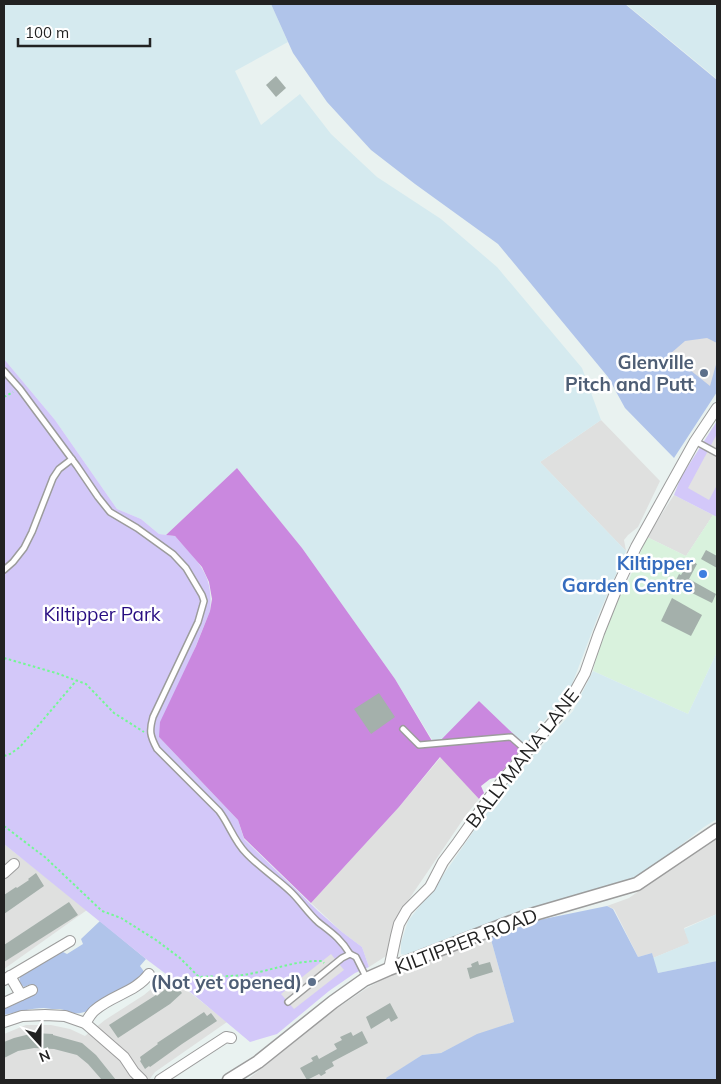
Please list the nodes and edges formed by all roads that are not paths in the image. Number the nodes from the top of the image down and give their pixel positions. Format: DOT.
graph roads {
  1 [pos="4,371"];
  2 [pos="717,408"];
  3 [pos="695,441"];
  4 [pos="717,453"];
  5 [pos="72,459"];
  6 [pos="4,570"];
  7 [pos="403,728"];
  8 [pos="528,751"];
  9 [pos="717,830"];
  10 [pos="14,864"];
  11 [pos="4,873"];
  12 [pos="70,942"];
  13 [pos="350,954"];
  14 [pos="389,969"];
  15 [pos="149,974"];
  16 [pos="7,978"];
  17 [pos="367,979"];
  18 [pos="32,990"];
  19 [pos="21,995"];
  20 [pos="288,1002"];
  21 [pos="4,1003"];
  22 [pos="4,1022"];
  23 [pos="85,1023"];
  24 [pos="230,1038"];
  25 [pos="142,1080"];
  26 [pos="160,1080"];
  27 [pos="229,1080"];
  1 -- 5 [label="lane"];
  2 -- 3 [label="street, BALLYMANA LANE"];
  3 -- 4 [label="lane"];
  3 -- 8 [label="street, BALLYMANA LANE"];
  5 -- 6 [label="lane"];
  5 -- 13 [label="lane"];
  7 -- 8 [label="lane"];
  8 -- 14 [label="street, BALLYMANA LANE"];
  9 -- 14 [label="street, KILTIPPER ROAD"];
  10 -- 11 [label="street"];
  12 -- 16 [label="street"];
  13 -- 17 [label="lane"];
  13 -- 20 [label="lane"];
  14 -- 17 [label="street, KILTIPPER ROAD"];
  15 -- 23 [label="street"];
  16 -- 19 [label="street"];
  17 -- 27 [label="street, KILTIPPER ROAD"];
  18 -- 19 [label="street"];
  19 -- 21 [label="street"];
  22 -- 23 [label="street"];
  23 -- 25 [label="street"];
  24 -- 26 [label="street"];
}
